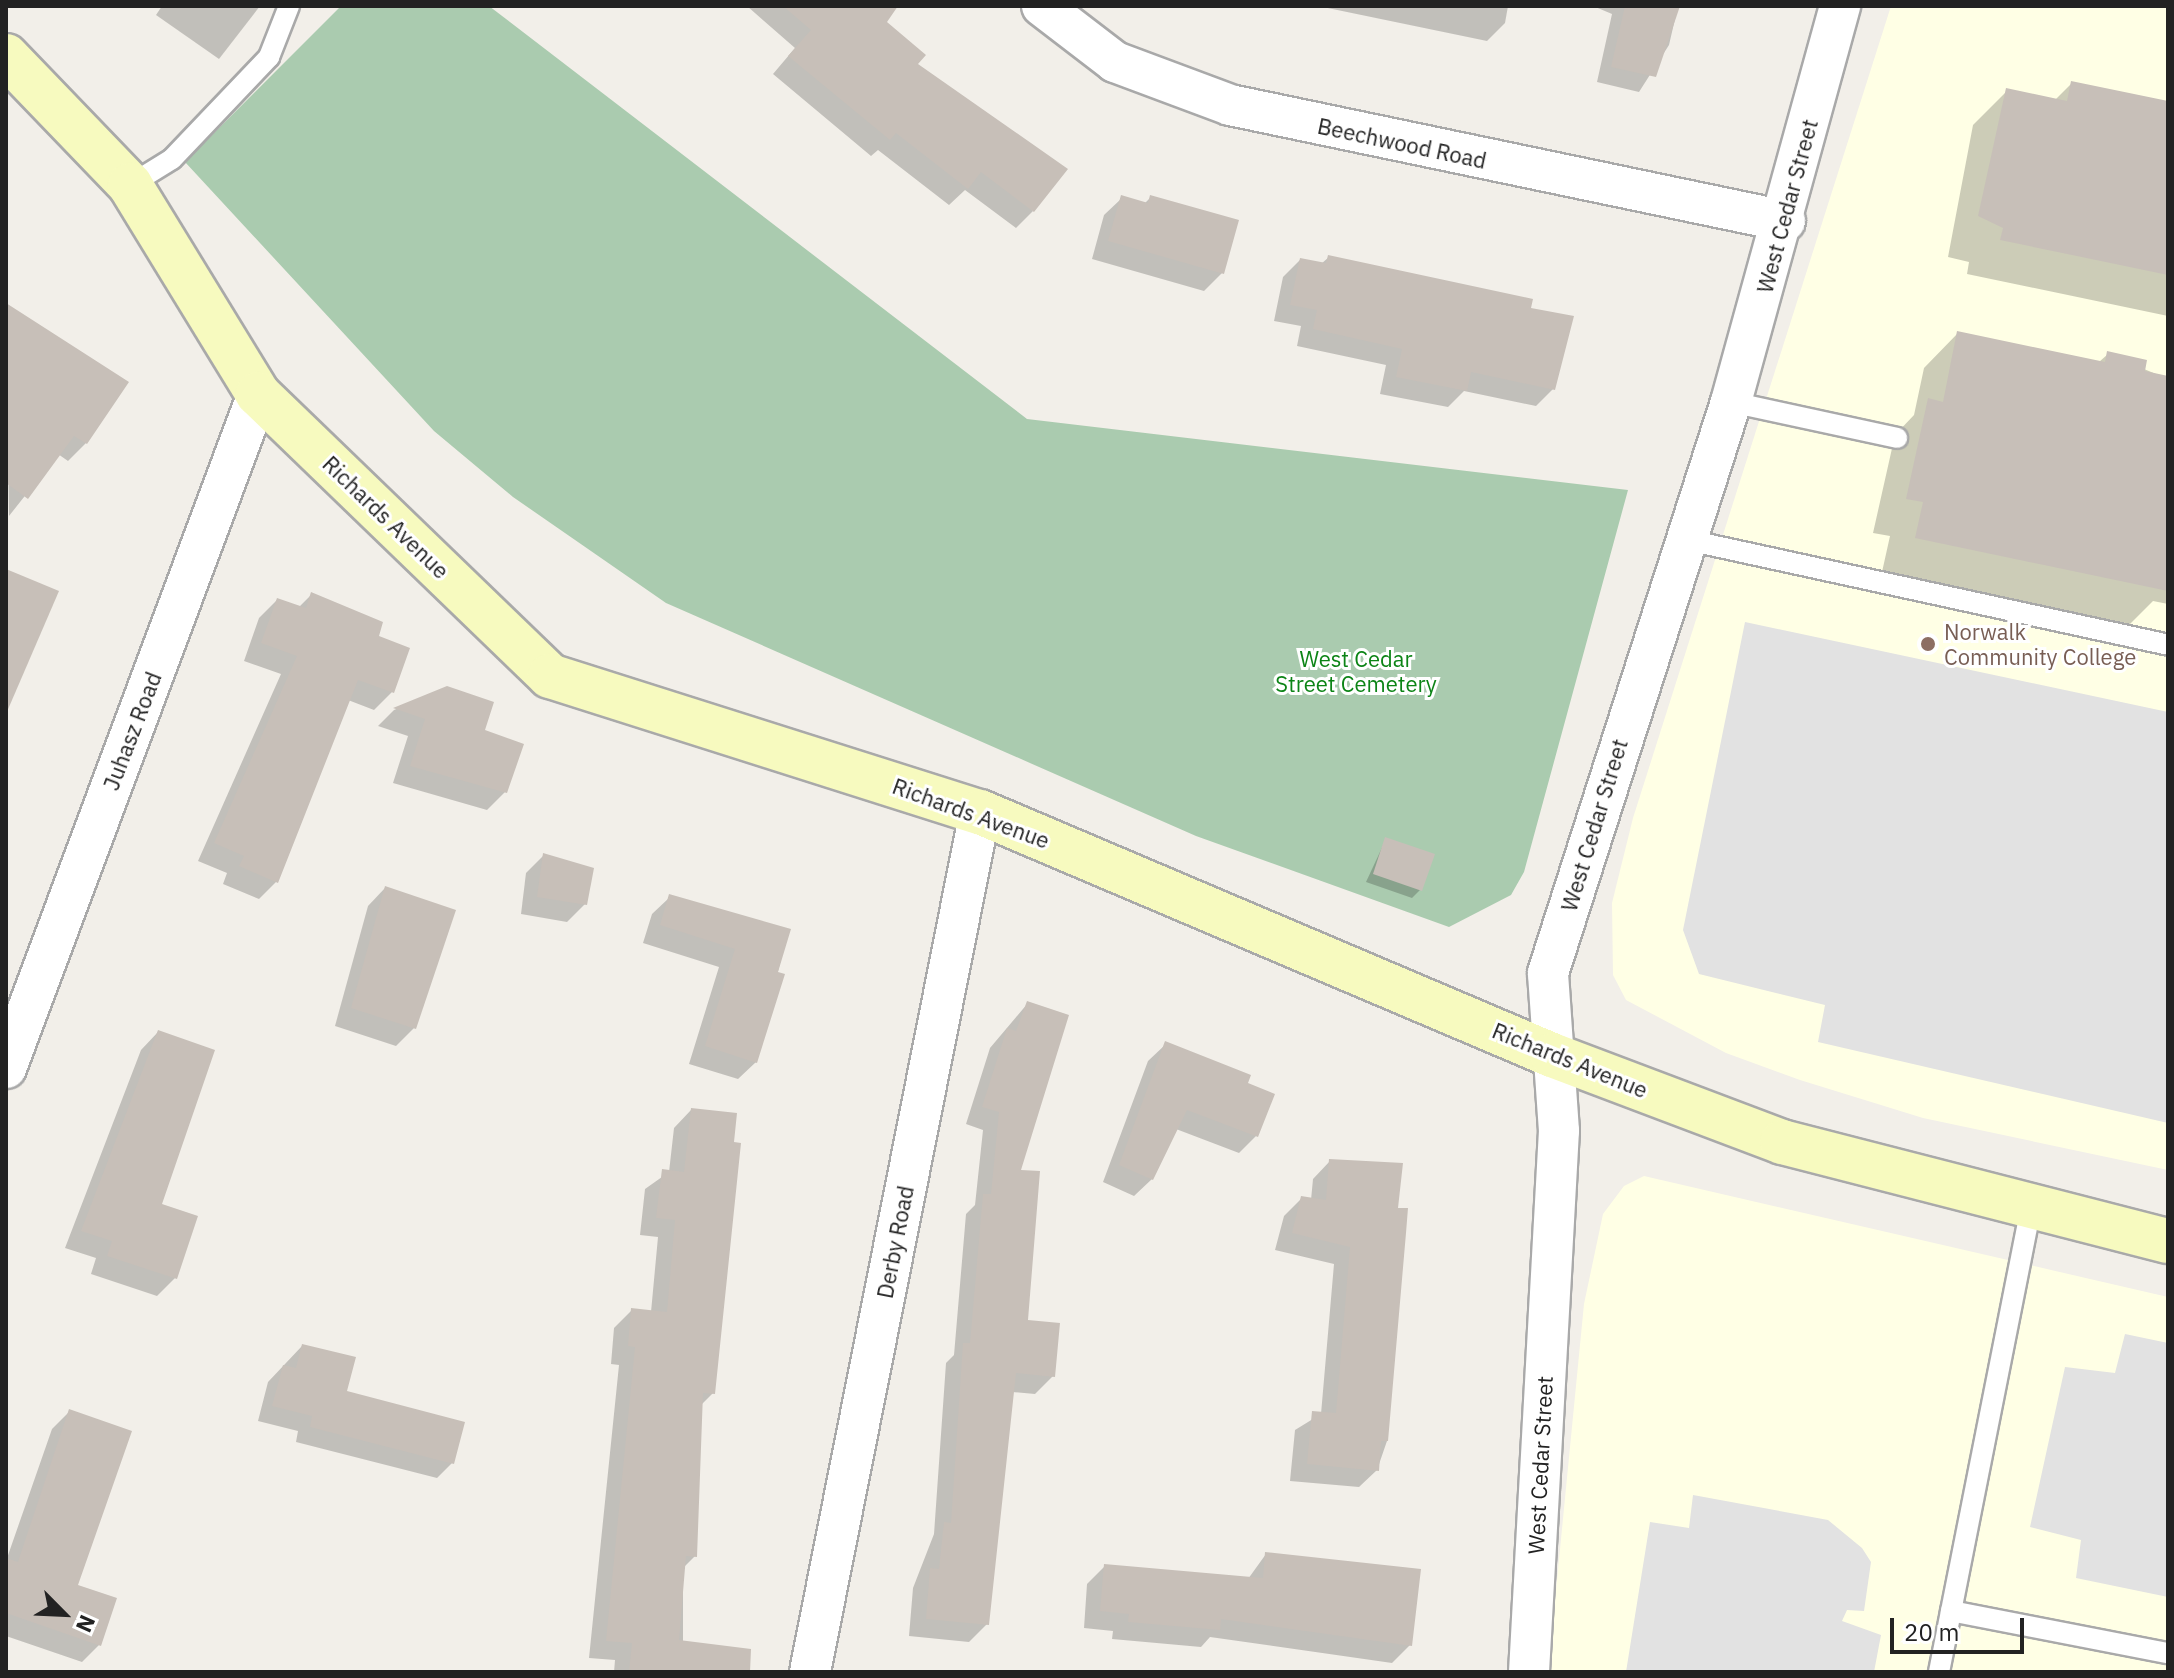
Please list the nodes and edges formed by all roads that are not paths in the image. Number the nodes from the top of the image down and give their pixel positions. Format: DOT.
graph roads {
  1 [pos="289,6"];
  2 [pos="1042,6"];
  3 [pos="1840,6"];
  4 [pos="10,69"];
  5 [pos="130,185"];
  6 [pos="1785,221"];
  7 [pos="258,394"];
  8 [pos="1731,402"];
  9 [pos="1897,438"];
  10 [pos="1683,539"];
  11 [pos="2168,645"];
  12 [pos="980,812"];
  13 [pos="1552,1055"];
  14 [pos="6,1068"];
  15 [pos="2030,1211"];
  16 [pos="2168,1241"];
  17 [pos="1951,1611"];
  18 [pos="2168,1653"];
  19 [pos="810,1672"];
  20 [pos="1529,1672"];
  21 [pos="1939,1672"];
  1 -- 5 [label="lane"];
  2 -- 6 [label="street, Beechwood Road"];
  3 -- 6 [label="street, West Cedar Street"];
  4 -- 5 [label="street, Richards Avenue"];
  5 -- 7 [label="street, Richards Avenue"];
  6 -- 8 [label="street, West Cedar Street"];
  7 -- 12 [label="street, Richards Avenue"];
  7 -- 14 [label="street, Juhasz Road"];
  8 -- 9 [label="lane"];
  8 -- 10 [label="street, West Cedar Street"];
  10 -- 11 [label="lane"];
  10 -- 13 [label="street, West Cedar Street"];
  12 -- 13 [label="street, Richards Avenue"];
  12 -- 19 [label="street, Derby Road"];
  13 -- 15 [label="street, Richards Avenue"];
  13 -- 20 [label="street, West Cedar Street"];
  15 -- 16 [label="street, Richards Avenue"];
  15 -- 17 [label="lane"];
  17 -- 18 [label="lane"];
  17 -- 21 [label="lane"];
}
